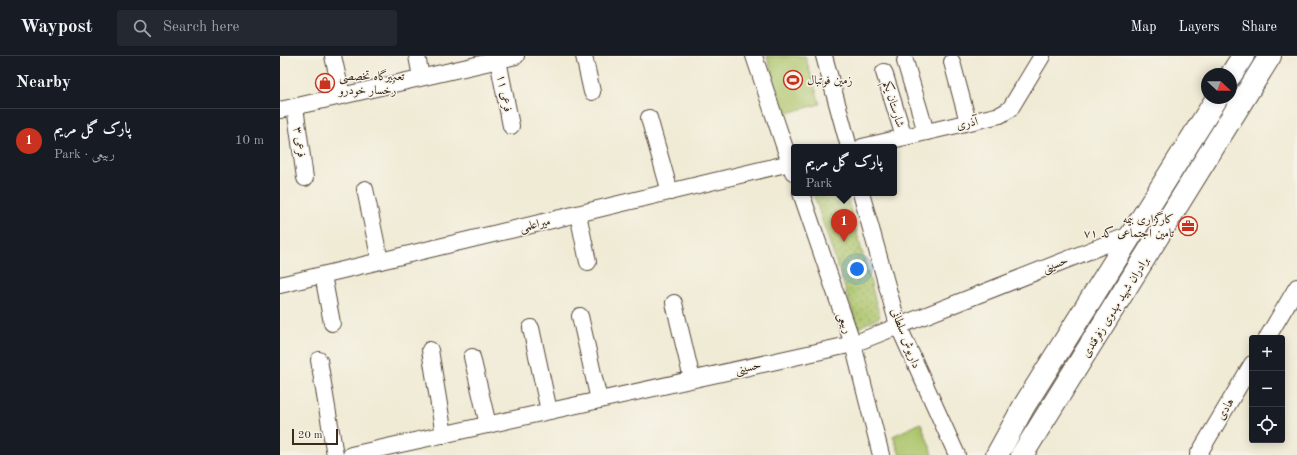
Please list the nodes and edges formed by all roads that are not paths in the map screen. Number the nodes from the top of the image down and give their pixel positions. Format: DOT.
graph roads {
  1 [pos="333,56"];
  2 [pos="417,56"];
  3 [pos="584,56"];
  4 [pos="754,56"];
  5 [pos="824,56"];
  6 [pos="1042,56"];
  7 [pos="1243,56"];
  8 [pos="1270,56"];
  9 [pos="508,57"];
  10 [pos="466,61"];
  11 [pos="906,61"];
  12 [pos="952,62"];
  13 [pos="1235,68"];
  14 [pos="884,72"];
  15 [pos="421,78"];
  16 [pos="592,92"];
  17 [pos="342,96"];
  18 [pos="1213,104"];
  19 [pos="287,108"];
  20 [pos="649,118"];
  21 [pos="968,122"];
  22 [pos="511,126"];
  23 [pos="926,132"];
  24 [pos="904,137"];
  25 [pos="848,144"];
  26 [pos="875,144"];
  27 [pos="791,165"];
  28 [pos="791,168"];
  29 [pos="305,178"];
  30 [pos="364,189"];
  31 [pos="670,192"];
  32 [pos="802,196"];
  33 [pos="862,196"];
  34 [pos="578,214"];
  35 [pos="1164,230"];
  36 [pos="1132,234"];
  37 [pos="380,261"];
  38 [pos="588,262"];
  39 [pos="322,275"];
  40 [pos="280,285"];
  41 [pos="1297,287"];
  42 [pos="674,303"];
  43 [pos="580,316"];
  44 [pos="332,323"];
  45 [pos="898,325"];
  46 [pos="531,328"];
  47 [pos="1269,335"];
  48 [pos="853,344"];
  49 [pos="430,350"];
  50 [pos="472,357"];
  51 [pos="319,360"];
  52 [pos="1249,369"];
  53 [pos="692,379"];
  54 [pos="599,400"];
  55 [pos="550,411"];
  56 [pos="488,425"];
  57 [pos="444,434"];
  58 [pos="335,455"];
  59 [pos="352,455"];
  60 [pos="881,455"];
  61 [pos="956,455"];
  62 [pos="997,455"];
  63 [pos="1022,455"];
  64 [pos="1198,455"];
  1 -- 17 [label="street"];
  2 -- 15 [label="street"];
  3 -- 16 [label="street"];
  4 -- 27 [label="street"];
  5 -- 25 [label="street"];
  6 -- 21 [label="street, آذری"];
  7 -- 13 [label="main road"];
  8 -- 35 [label="main road, برادران شهید مهدوی زفرقندی"];
  9 -- 10 [label="street"];
  9 -- 22 [label="street, فرعی ۱۱"];
  10 -- 15 [label="street"];
  11 -- 23 [label="street"];
  12 -- 21 [label="street"];
  14 -- 24 [label="street, شارستان یکم"];
  15 -- 17 [label="street"];
  17 -- 19 [label="street"];
  18 -- 36 [label="main road, برادران شهید مهدوی زفرقندی"];
  19 -- 29 [label="street, فرعی ۳"];
  20 -- 31 [label="street"];
  21 -- 23 [label="street, آذری"];
  23 -- 24 [label="street, آذری"];
  24 -- 26 [label="street, آذری"];
  28 -- 31 [label="street, میراعلمی"];
  30 -- 37 [label="street"];
  31 -- 34 [label="street, میراعلمی"];
  32 -- 48 [label="street, ربیعی"];
  33 -- 45 [label="street, داریوش سلطانی"];
  34 -- 37 [label="street, میراعلمی"];
  34 -- 38 [label="street"];
  35 -- 36 [label="main road"];
  35 -- 63 [label="main road, برادران شهید مهدوی زفرقندی"];
  36 -- 45 [label="street, حسینی"];
  36 -- 62 [label="main road, برادران شهید مهدوی زفرقندی"];
  37 -- 39 [label="street, میراعلمی"];
  39 -- 40 [label="street, میراعلمی"];
  39 -- 44 [label="street"];
  41 -- 47 [label="street"];
  42 -- 53 [label="street"];
  43 -- 54 [label="street"];
  45 -- 48 [label="street, حسینی"];
  45 -- 61 [label="street, داریوش سلطانی"];
  46 -- 55 [label="street"];
  48 -- 53 [label="street, حسینی"];
  48 -- 60 [label="street, ربیعی"];
  49 -- 57 [label="street"];
  50 -- 56 [label="street"];
  51 -- 58 [label="street"];
  52 -- 64 [label="street, هادی"];
  53 -- 54 [label="street, حسینی"];
  54 -- 55 [label="street, حسینی"];
  55 -- 56 [label="street, حسینی"];
  56 -- 57 [label="street, حسینی"];
  57 -- 59 [label="street, حسینی"];
}
